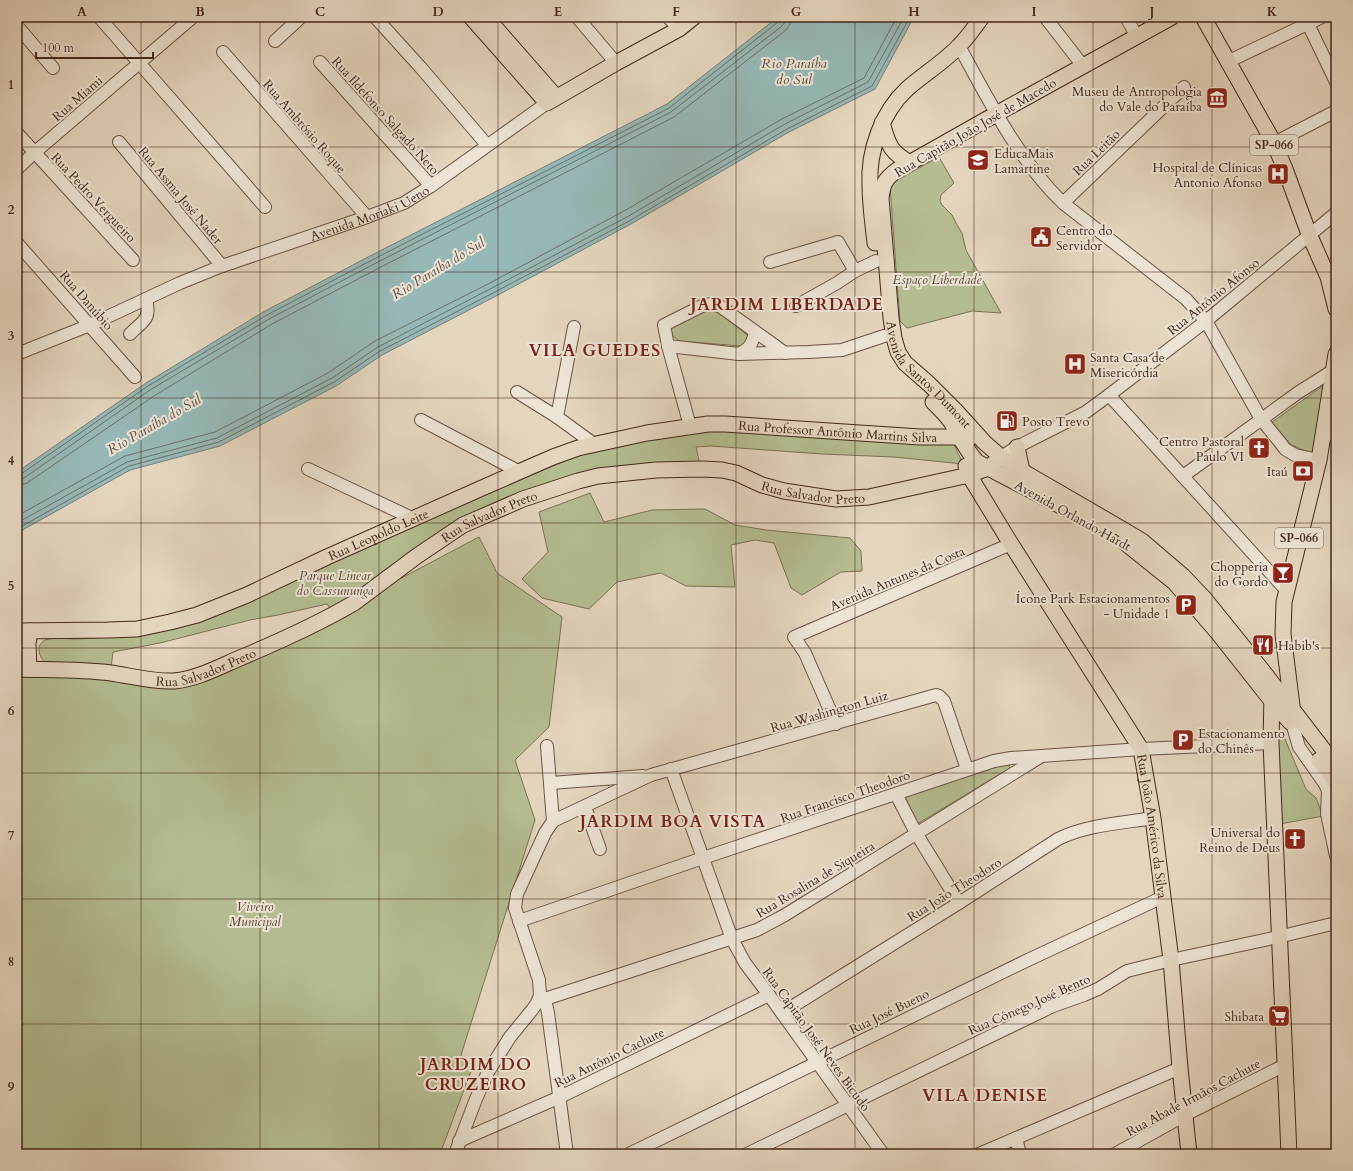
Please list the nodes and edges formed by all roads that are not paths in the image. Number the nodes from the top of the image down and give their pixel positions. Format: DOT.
graph roads {
  1 [pos="99,17"];
  2 [pos="193,17"];
  3 [pos="301,17"];
  4 [pos="375,17"];
  5 [pos="471,17"];
  6 [pos="486,17"];
  7 [pos="577,17"];
  8 [pos="668,17"];
  9 [pos="694,17"];
  10 [pos="982,17"];
  11 [pos="1045,17"];
  12 [pos="1126,17"];
  13 [pos="1172,17"];
  14 [pos="1203,17"];
  15 [pos="1321,17"];
  16 [pos="1308,24"];
  17 [pos="17,26"];
  18 [pos="679,29"];
  19 [pos="1137,36"];
  20 [pos="275,41"];
  21 [pos="959,46"];
  22 [pos="223,52"];
  23 [pos="139,62"];
  24 [pos="320,62"];
  25 [pos="1227,62"];
  26 [pos="616,63"];
  27 [pos="1083,66"];
  28 [pos="53,68"];
  29 [pos="1336,82"];
  30 [pos="1184,87"];
  31 [pos="551,100"];
  32 [pos="1336,110"];
  33 [pos="996,114"];
  34 [pos="882,123"];
  35 [pos="17,133"];
  36 [pos="119,142"];
  37 [pos="1274,143"];
  38 [pos="487,145"];
  39 [pos="34,153"];
  40 [pos="910,163"];
  41 [pos="17,170"];
  42 [pos="885,181"];
  43 [pos="431,186"];
  44 [pos="1062,203"];
  45 [pos="265,206"];
  46 [pos="1336,213"];
  47 [pos="367,217"];
  48 [pos="1309,234"];
  49 [pos="17,243"];
  50 [pos="133,260"];
  51 [pos="876,261"];
  52 [pos="770,262"];
  53 [pos="222,266"];
  54 [pos="855,271"];
  55 [pos="1332,274"];
  56 [pos="146,299"];
  57 [pos="796,306"];
  58 [pos="1336,309"];
  59 [pos="1206,321"];
  60 [pos="90,325"];
  61 [pos="574,328"];
  62 [pos="755,332"];
  63 [pos="130,334"];
  64 [pos="884,336"];
  65 [pos="668,346"];
  66 [pos="786,353"];
  67 [pos="17,354"];
  68 [pos="739,354"];
  69 [pos="1336,354"];
  70 [pos="1334,370"];
  71 [pos="135,377"];
  72 [pos="517,392"];
  73 [pos="1109,395"];
  74 [pos="557,418"];
  75 [pos="1261,419"];
  76 [pos="421,420"];
  77 [pos="690,426"];
  78 [pos="1330,434"];
  79 [pos="961,440"];
  80 [pos="984,442"];
  81 [pos="594,444"];
  82 [pos="1017,447"];
  83 [pos="1001,457"];
  84 [pos="1319,460"];
  85 [pos="988,468"];
  86 [pos="308,469"];
  87 [pos="1022,471"];
  88 [pos="520,472"];
  89 [pos="969,475"];
  90 [pos="1183,476"];
  91 [pos="414,518"];
  92 [pos="1011,544"];
  93 [pos="1286,590"];
  94 [pos="22,634"];
  95 [pos="1283,634"];
  96 [pos="22,669"];
  97 [pos="1262,670"];
  98 [pos="1274,684"];
  99 [pos="1271,700"];
  100 [pos="1292,716"];
  101 [pos="836,724"];
  102 [pos="1271,743"];
  103 [pos="547,746"];
  104 [pos="1141,749"];
  105 [pos="1041,756"];
  106 [pos="1336,766"];
  107 [pos="671,769"];
  108 [pos="967,769"];
  109 [pos="651,775"];
  110 [pos="551,782"];
  111 [pos="1336,782"];
  112 [pos="896,794"];
  113 [pos="1336,794"];
  114 [pos="585,807"];
  115 [pos="1327,814"];
  116 [pos="1153,818"];
  117 [pos="553,821"];
  118 [pos="916,833"];
  119 [pos="600,849"];
  120 [pos="1336,856"];
  121 [pos="703,858"];
  122 [pos="1163,897"];
  123 [pos="959,903"];
  124 [pos="519,921"];
  125 [pos="1336,923"];
  126 [pos="1278,937"];
  127 [pos="732,939"];
  128 [pos="1171,960"];
  129 [pos="769,995"];
  130 [pos="542,997"];
  131 [pos="782,1013"];
  132 [pos="816,1062"];
  133 [pos="1285,1065"];
  134 [pos="1180,1068"];
  135 [pos="560,1097"];
  136 [pos="848,1105"];
  137 [pos="1185,1115"];
  138 [pos="1016,1138"];
  139 [pos="459,1141"];
  140 [pos="455,1154"];
  141 [pos="567,1154"];
  142 [pos="629,1154"];
  143 [pos="747,1154"];
  144 [pos="883,1154"];
  145 [pos="979,1154"];
  146 [pos="1020,1154"];
  147 [pos="1115,1154"];
  148 [pos="1189,1154"];
  149 [pos="1289,1154"];
  1 -- 23 [label="street"];
  2 -- 23 [label="street, Rua Miami"];
  3 -- 20 [label="street"];
  4 -- 38 [label="street"];
  5 -- 31 [label="main road"];
  6 -- 31 [label="main road"];
  7 -- 26 [label="street"];
  8 -- 18 [label="street"];
  9 -- 18 [label="main road, Avenida Moriaki Ueno"];
  10 -- 21 [label="main road, Avenida Santos Dumont"];
  11 -- 27 [label="street"];
  12 -- 19 [label="street"];
  13 -- 19 [label="main road, Rua Capitão João José de Macedo"];
  14 -- 25 [label="main road, SP-066"];
  15 -- 16 [label="street"];
  16 -- 25 [label="street"];
  16 -- 29 [label="street"];
  17 -- 28 [label="street"];
  18 -- 26 [label="main road, Avenida Moriaki Ueno"];
  19 -- 27 [label="main road, Rua Capitão João José de Macedo"];
  21 -- 33 [label="street"];
  21 -- 34 [label="main road, Avenida Santos Dumont"];
  22 -- 47 [label="street, Rua Ambrósio Roque"];
  23 -- 39 [label="street, Rua Miami"];
  23 -- 45 [label="street"];
  24 -- 43 [label="street, Rua Ildefonso Salgado Neto"];
  25 -- 37 [label="main road, SP-066"];
  26 -- 31 [label="main road, Avenida Moriaki Ueno"];
  27 -- 33 [label="main road, Rua Capitão João José de Macedo"];
  30 -- 44 [label="street, Rua Leitão"];
  31 -- 38 [label="street, Avenida Moriaki Ueno"];
  32 -- 37 [label="street"];
  33 -- 40 [label="main road, Rua Capitão João José de Macedo"];
  33 -- 44 [label="street"];
  34 -- 40 [label="main road"];
  34 -- 51 [label="main road, Avenida Santos Dumont"];
  35 -- 39 [label="street, Rua Pedro Vergueiro"];
  36 -- 53 [label="street, Rua Assma José Nader"];
  37 -- 48 [label="main road, SP-066"];
  38 -- 43 [label="street, Avenida Moriaki Ueno"];
  39 -- 41 [label="street, Rua Miami"];
  39 -- 50 [label="street, Rua Pedro Vergueiro"];
  40 -- 42 [label="main road, Rua Capitão João José de Macedo"];
  42 -- 80 [label="main road, Avenida Santos Dumont"];
  43 -- 47 [label="street, Avenida Moriaki Ueno"];
  44 -- 59 [label="street"];
  46 -- 48 [label="street, Rua Antônio Afonso"];
  47 -- 53 [label="street, Avenida Moriaki Ueno"];
  48 -- 55 [label="main road, SP-066"];
  48 -- 59 [label="street, Rua Antônio Afonso"];
  49 -- 60 [label="street, Rua Danúbio"];
  51 -- 54 [label="street"];
  51 -- 64 [label="main road, Avenida Santos Dumont"];
  52 -- 54 [label="street"];
  53 -- 56 [label="street, Avenida Moriaki Ueno"];
  54 -- 57 [label="street"];
  55 -- 58 [label="main road, SP-066"];
  56 -- 60 [label="street, Avenida Moriaki Ueno"];
  56 -- 63 [label="street"];
  59 -- 73 [label="street, Rua Antônio Afonso"];
  59 -- 75 [label="street"];
  60 -- 67 [label="street, Avenida Moriaki Ueno"];
  60 -- 71 [label="street, Rua Danúbio"];
  61 -- 74 [label="street"];
  62 -- 65 [label="street"];
  62 -- 66 [label="street"];
  62 -- 68 [label="street"];
  64 -- 66 [label="street"];
  64 -- 79 [label="main road, Avenida Santos Dumont"];
  65 -- 68 [label="street"];
  65 -- 77 [label="street"];
  66 -- 68 [label="street"];
  69 -- 70 [label="main road, SP-066"];
  70 -- 75 [label="street"];
  70 -- 78 [label="main road, SP-066"];
  72 -- 74 [label="street"];
  73 -- 82 [label="street, Rua Antônio Afonso"];
  73 -- 90 [label="street"];
  74 -- 81 [label="street"];
  75 -- 84 [label="street"];
  75 -- 90 [label="street"];
  76 -- 88 [label="street"];
  77 -- 79 [label="main road, Rua Professor Antônio Martins Silva"];
  77 -- 81 [label="main road, Rua Leopoldo Leite"];
  78 -- 84 [label="main road, SP-066"];
  79 -- 80 [label="main road, Rua Professor Antônio Martins Silva"];
  79 -- 85 [label="main road, Avenida Orlando Hardt"];
  79 -- 89 [label="main road, Rua João Américo da Silva"];
  80 -- 83 [label="main road, Avenida Santos Dumont"];
  81 -- 88 [label="main road, Rua Leopoldo Leite"];
  82 -- 83 [label="street, Rua Antônio Afonso"];
  82 -- 87 [label="main road"];
  83 -- 85 [label="main road"];
  83 -- 87 [label="main road, Avenida Orlando Hardt"];
  84 -- 93 [label="main road, SP-066"];
  85 -- 89 [label="main road, Rua Salvador Preto"];
  85 -- 99 [label="main road, Avenida Orlando Hardt"];
  86 -- 91 [label="street"];
  87 -- 97 [label="main road, Avenida Orlando Hardt"];
  88 -- 91 [label="main road, Rua Leopoldo Leite"];
  89 -- 92 [label="main road, Rua João Américo da Silva"];
  89 -- 96 [label="main road, Rua Salvador Preto"];
  90 -- 93 [label="street"];
  91 -- 94 [label="main road, Rua Leopoldo Leite"];
  92 -- 101 [label="street, Avenida Antunes da Costa"];
  92 -- 104 [label="main road, Rua João Américo da Silva"];
  93 -- 95 [label="main road, SP-066"];
  94 -- 96 [label="main road"];
  95 -- 97 [label="main road"];
  95 -- 100 [label="main road, SP-066"];
  97 -- 98 [label="main road, Avenida Orlando Hardt"];
  98 -- 99 [label="main road"];
  98 -- 100 [label="main road, Avenida Orlando Hardt"];
  99 -- 100 [label="main road, Avenida Orlando Hardt"];
  99 -- 102 [label="main road"];
  100 -- 106 [label="main road, Avenida Orlando Hardt"];
  100 -- 111 [label="main road, Avenida Orlando Hardt / SP-066"];
  100 -- 115 [label="street"];
  101 -- 107 [label="street, Rua Washington Luiz"];
  101 -- 108 [label="street, Rua Washington Luiz"];
  102 -- 104 [label="street, Rua Francisco Theodoro"];
  102 -- 126 [label="main road"];
  103 -- 110 [label="street"];
  104 -- 105 [label="street, Rua Francisco Theodoro"];
  104 -- 116 [label="main road, Rua João Américo da Silva"];
  105 -- 108 [label="street, Rua Francisco Theodoro"];
  105 -- 118 [label="street, Rua Rosalina de Siqueira"];
  107 -- 109 [label="street, Rua Washington Luiz"];
  107 -- 121 [label="street, Rua Capitão José Neves Bicudo"];
  108 -- 112 [label="street, Rua Francisco Theodoro"];
  109 -- 110 [label="street, Rua Washington Luiz"];
  109 -- 114 [label="street, Rua Washington Luiz"];
  110 -- 117 [label="street"];
  112 -- 118 [label="street"];
  112 -- 121 [label="street, Rua Francisco Theodoro"];
  113 -- 115 [label="street"];
  114 -- 117 [label="street, Rua Washington Luiz"];
  114 -- 119 [label="street"];
  115 -- 120 [label="street"];
  116 -- 122 [label="main road, Rua João Américo da Silva"];
  116 -- 123 [label="street, Rua João Theodoro"];
  117 -- 124 [label="street"];
  118 -- 123 [label="street"];
  118 -- 127 [label="street, Rua Rosalina de Siqueira"];
  121 -- 124 [label="street, Rua Francisco Theodoro"];
  121 -- 127 [label="street, Rua Capitão José Neves Bicudo"];
  122 -- 128 [label="main road, Rua João Américo da Silva"];
  122 -- 132 [label="street, Rua José Bueno"];
  123 -- 131 [label="street, Rua João Theodoro"];
  124 -- 130 [label="street"];
  125 -- 126 [label="street, Rua Cônego José Bento"];
  126 -- 128 [label="street, Rua Cônego José Bento"];
  126 -- 133 [label="main road"];
  127 -- 129 [label="street, Rua Capitão José Neves Bicudo"];
  127 -- 130 [label="street, Rua Rosalina de Siqueira"];
  128 -- 134 [label="main road, Rua João Américo da Silva"];
  128 -- 136 [label="street, Rua Cônego José Bento"];
  129 -- 131 [label="street, Rua Capitão José Neves Bicudo"];
  129 -- 135 [label="street, Rua Antônio Cachute"];
  130 -- 135 [label="street"];
  130 -- 139 [label="street"];
  131 -- 132 [label="street, Rua Capitão José Neves Bicudo"];
  132 -- 136 [label="street, Rua Capitão José Neves Bicudo"];
  132 -- 142 [label="street, Rua José Bueno"];
  133 -- 137 [label="street, Rua Abade Irmãos Cachute"];
  133 -- 149 [label="main road"];
  134 -- 137 [label="main road, Rua João Américo da Silva"];
  134 -- 138 [label="street"];
  135 -- 139 [label="street, Rua Antônio Cachute"];
  135 -- 141 [label="street"];
  136 -- 143 [label="street, Rua Cônego José Bento"];
  136 -- 144 [label="street, Rua Capitão José Neves Bicudo"];
  137 -- 147 [label="street, Rua Abade Irmãos Cachute"];
  137 -- 148 [label="main road, Rua João Américo da Silva"];
  138 -- 145 [label="street"];
  138 -- 146 [label="street"];
  139 -- 140 [label="street"];
}
